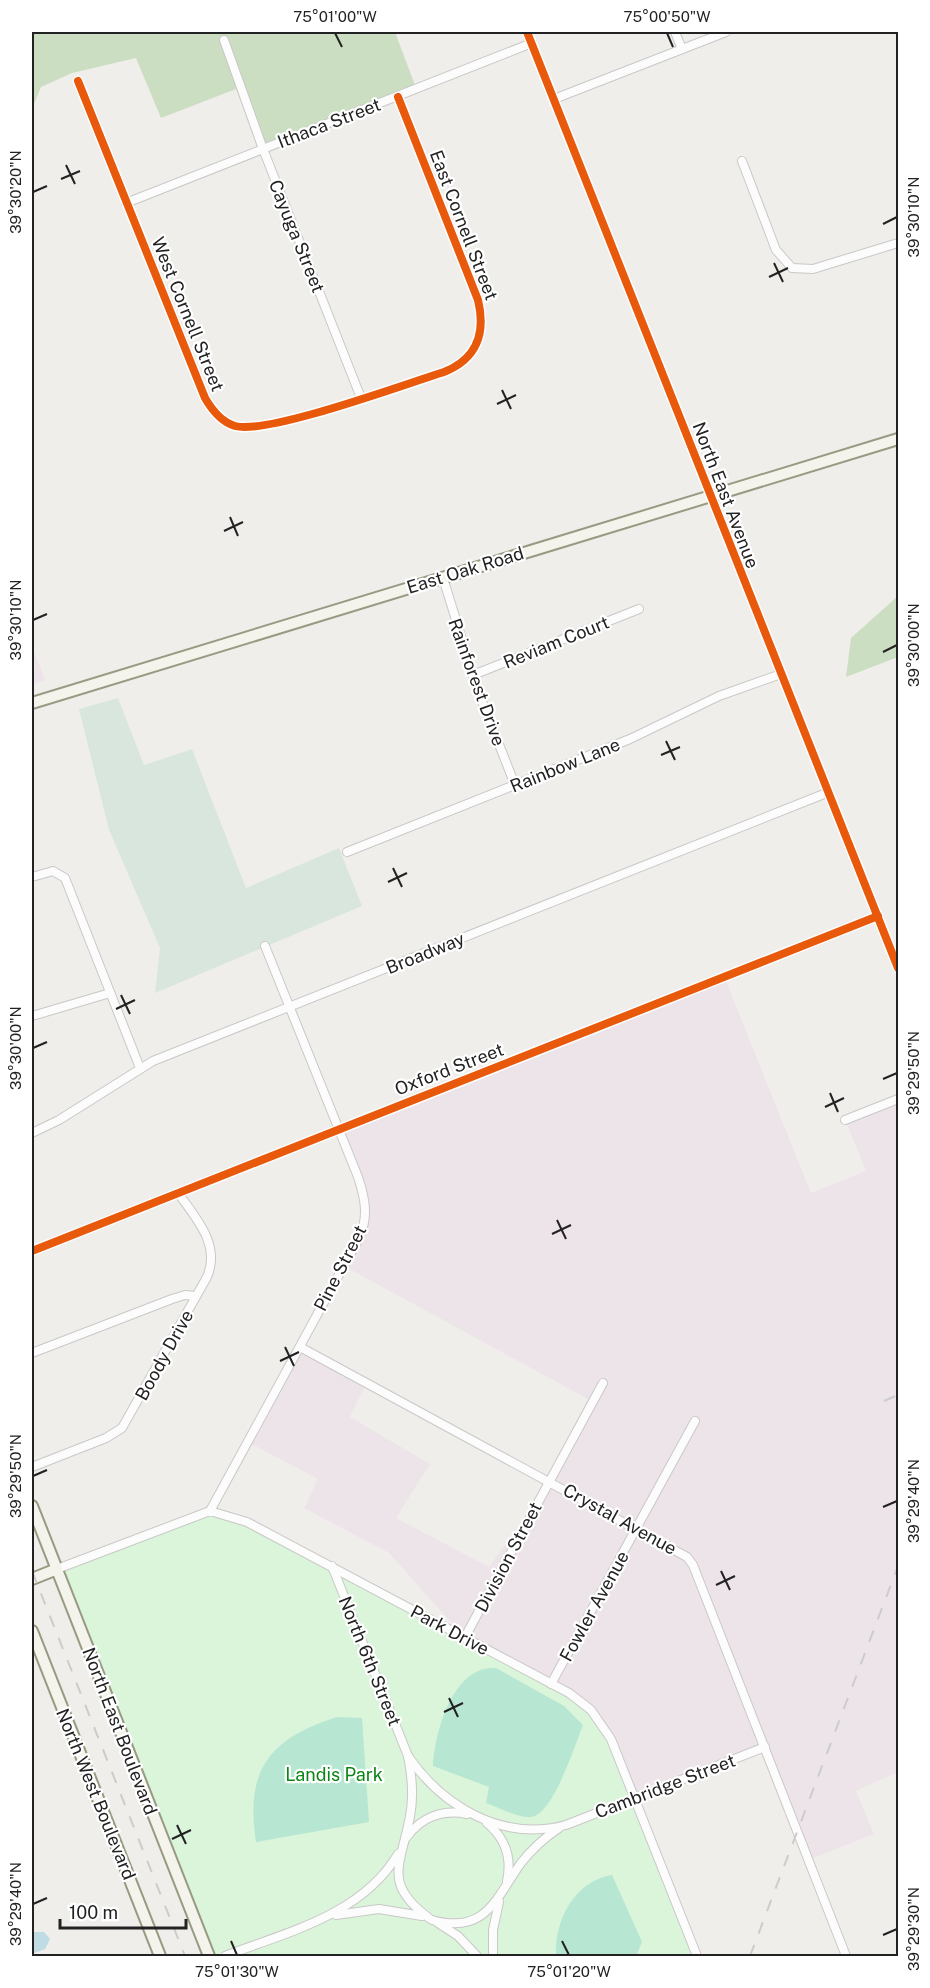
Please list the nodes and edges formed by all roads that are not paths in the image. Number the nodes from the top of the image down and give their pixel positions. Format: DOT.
graph roads {
  1 [pos="527,32"];
  2 [pos="675,32"];
  3 [pos="726,32"];
  4 [pos="224,40"];
  5 [pos="532,43"];
  6 [pos="682,49"];
  7 [pos="78,81"];
  8 [pos="398,97"];
  9 [pos="554,99"];
  10 [pos="263,149"];
  11 [pos="742,161"];
  12 [pos="126,203"];
  13 [pos="898,243"];
  14 [pos="361,398"];
  15 [pos="898,439"];
  16 [pos="711,496"];
  17 [pos="443,578"];
  18 [pos="639,609"];
  19 [pos="781,674"];
  20 [pos="473,675"];
  21 [pos="32,703"];
  22 [pos="515,785"];
  23 [pos="829,792"];
  24 [pos="347,852"];
  25 [pos="32,877"];
  26 [pos="878,916"];
  27 [pos="265,946"];
  28 [pos="898,968"];
  29 [pos="110,993"];
  30 [pos="290,1007"];
  31 [pos="32,1016"];
  32 [pos="140,1068"];
  33 [pos="898,1099"];
  34 [pos="845,1120"];
  35 [pos="338,1129"];
  36 [pos="32,1133"];
  37 [pos="178,1193"];
  38 [pos="32,1251"];
  39 [pos="196,1296"];
  40 [pos="300,1347"];
  41 [pos="32,1353"];
  42 [pos="603,1383"];
  43 [pos="695,1422"];
  44 [pos="32,1467"];
  45 [pos="549,1480"];
  46 [pos="32,1506"];
  47 [pos="210,1511"];
  48 [pos="636,1528"];
  49 [pos="332,1566"];
  50 [pos="57,1569"];
  51 [pos="32,1579"];
  52 [pos="32,1631"];
  53 [pos="465,1637"];
  54 [pos="551,1684"];
  55 [pos="765,1746"];
  56 [pos="408,1756"];
  57 [pos="635,1797"];
  58 [pos="481,1819"];
  59 [pos="566,1825"];
  60 [pos="401,1848"];
  61 [pos="501,1897"];
  62 [pos="326,1917"];
  63 [pos="431,1919"];
  64 [pos="156,1955"];
  65 [pos="209,1956"];
  66 [pos="225,1956"];
  67 [pos="477,1956"];
  68 [pos="493,1956"];
  69 [pos="697,1956"];
  70 [pos="846,1956"];
  1 -- 5 [label="street, North East Avenue"];
  2 -- 6 [label="street"];
  3 -- 6 [label="street"];
  4 -- 10 [label="street, Cayuga Street"];
  5 -- 8 [label="street, Ithaca Street"];
  5 -- 9 [label="street, North East Avenue"];
  6 -- 9 [label="street"];
  7 -- 12 [label="street, West Cornell Street"];
  8 -- 10 [label="street, Ithaca Street"];
  8 -- 14 [label="street, East Cornell Street"];
  9 -- 16 [label="street, North East Avenue"];
  10 -- 12 [label="street, Ithaca Street"];
  10 -- 14 [label="street, Cayuga Street"];
  11 -- 13 [label="street"];
  12 -- 14 [label="street, West Cornell Street"];
  15 -- 16 [label="street, East Oak Road"];
  16 -- 17 [label="street, East Oak Road"];
  16 -- 19 [label="street, North East Avenue"];
  17 -- 20 [label="street, Rainforest Drive"];
  17 -- 21 [label="street, East Oak Road"];
  18 -- 20 [label="street, Reviam Court"];
  19 -- 22 [label="street, Rainbow Lane"];
  19 -- 23 [label="street, North East Avenue"];
  20 -- 22 [label="street, Rainforest Drive"];
  22 -- 24 [label="street, Rainbow Lane"];
  23 -- 26 [label="street, North East Avenue"];
  23 -- 30 [label="street, Broadway"];
  25 -- 29 [label="street"];
  26 -- 28 [label="street, North East Avenue"];
  26 -- 35 [label="street, Oxford Street"];
  27 -- 30 [label="street, Pine Street"];
  29 -- 31 [label="street"];
  29 -- 32 [label="street"];
  30 -- 32 [label="street, Broadway"];
  30 -- 35 [label="street, Pine Street"];
  32 -- 36 [label="street, Broadway"];
  33 -- 34 [label="street"];
  35 -- 37 [label="street, Oxford Street"];
  35 -- 40 [label="street, Pine Street"];
  37 -- 38 [label="street, Oxford Street"];
  37 -- 39 [label="street, Boody Drive"];
  39 -- 41 [label="street"];
  39 -- 44 [label="street, Boody Drive"];
  40 -- 45 [label="street, Crystal Avenue"];
  40 -- 47 [label="street, Pine Street"];
  42 -- 45 [label="street, Division Street"];
  43 -- 48 [label="street, Fowler Avenue"];
  45 -- 48 [label="street, Crystal Avenue"];
  45 -- 53 [label="street, Division Street"];
  46 -- 50 [label="street, North East Boulevard"];
  47 -- 49 [label="street, Park Drive"];
  47 -- 50 [label="street"];
  48 -- 54 [label="street, Fowler Avenue"];
  48 -- 55 [label="street, Crystal Avenue"];
  49 -- 53 [label="street, Park Drive"];
  49 -- 56 [label="street, North 6th Street"];
  50 -- 51 [label="street"];
  50 -- 65 [label="street, North East Boulevard"];
  52 -- 64 [label="street, North West Boulevard"];
  53 -- 54 [label="street, Park Drive"];
  54 -- 57 [label="street, Park Drive"];
  55 -- 57 [label="street, Cambridge Street"];
  55 -- 70 [label="street, Crystal Avenue"];
  56 -- 58 [label="street, North 6th Street"];
  56 -- 60 [label="street, North 6th Street"];
  57 -- 59 [label="street, Cambridge Street"];
  57 -- 69 [label="street, Park Drive"];
  58 -- 59 [label="street, Cambridge Street"];
  58 -- 60 [label="street, Cambridge Street"];
  58 -- 61 [label="street, North 6th Street"];
  59 -- 61 [label="street, Cambridge Street"];
  60 -- 62 [label="street, Cambridge Street"];
  60 -- 63 [label="street, North 6th Street"];
  61 -- 63 [label="street, Cambridge Street"];
  61 -- 68 [label="street, North 6th Street"];
  62 -- 63 [label="street, Cambridge Street"];
  62 -- 66 [label="street, Cambridge Street"];
  63 -- 67 [label="street, North 6th Street"];
}
